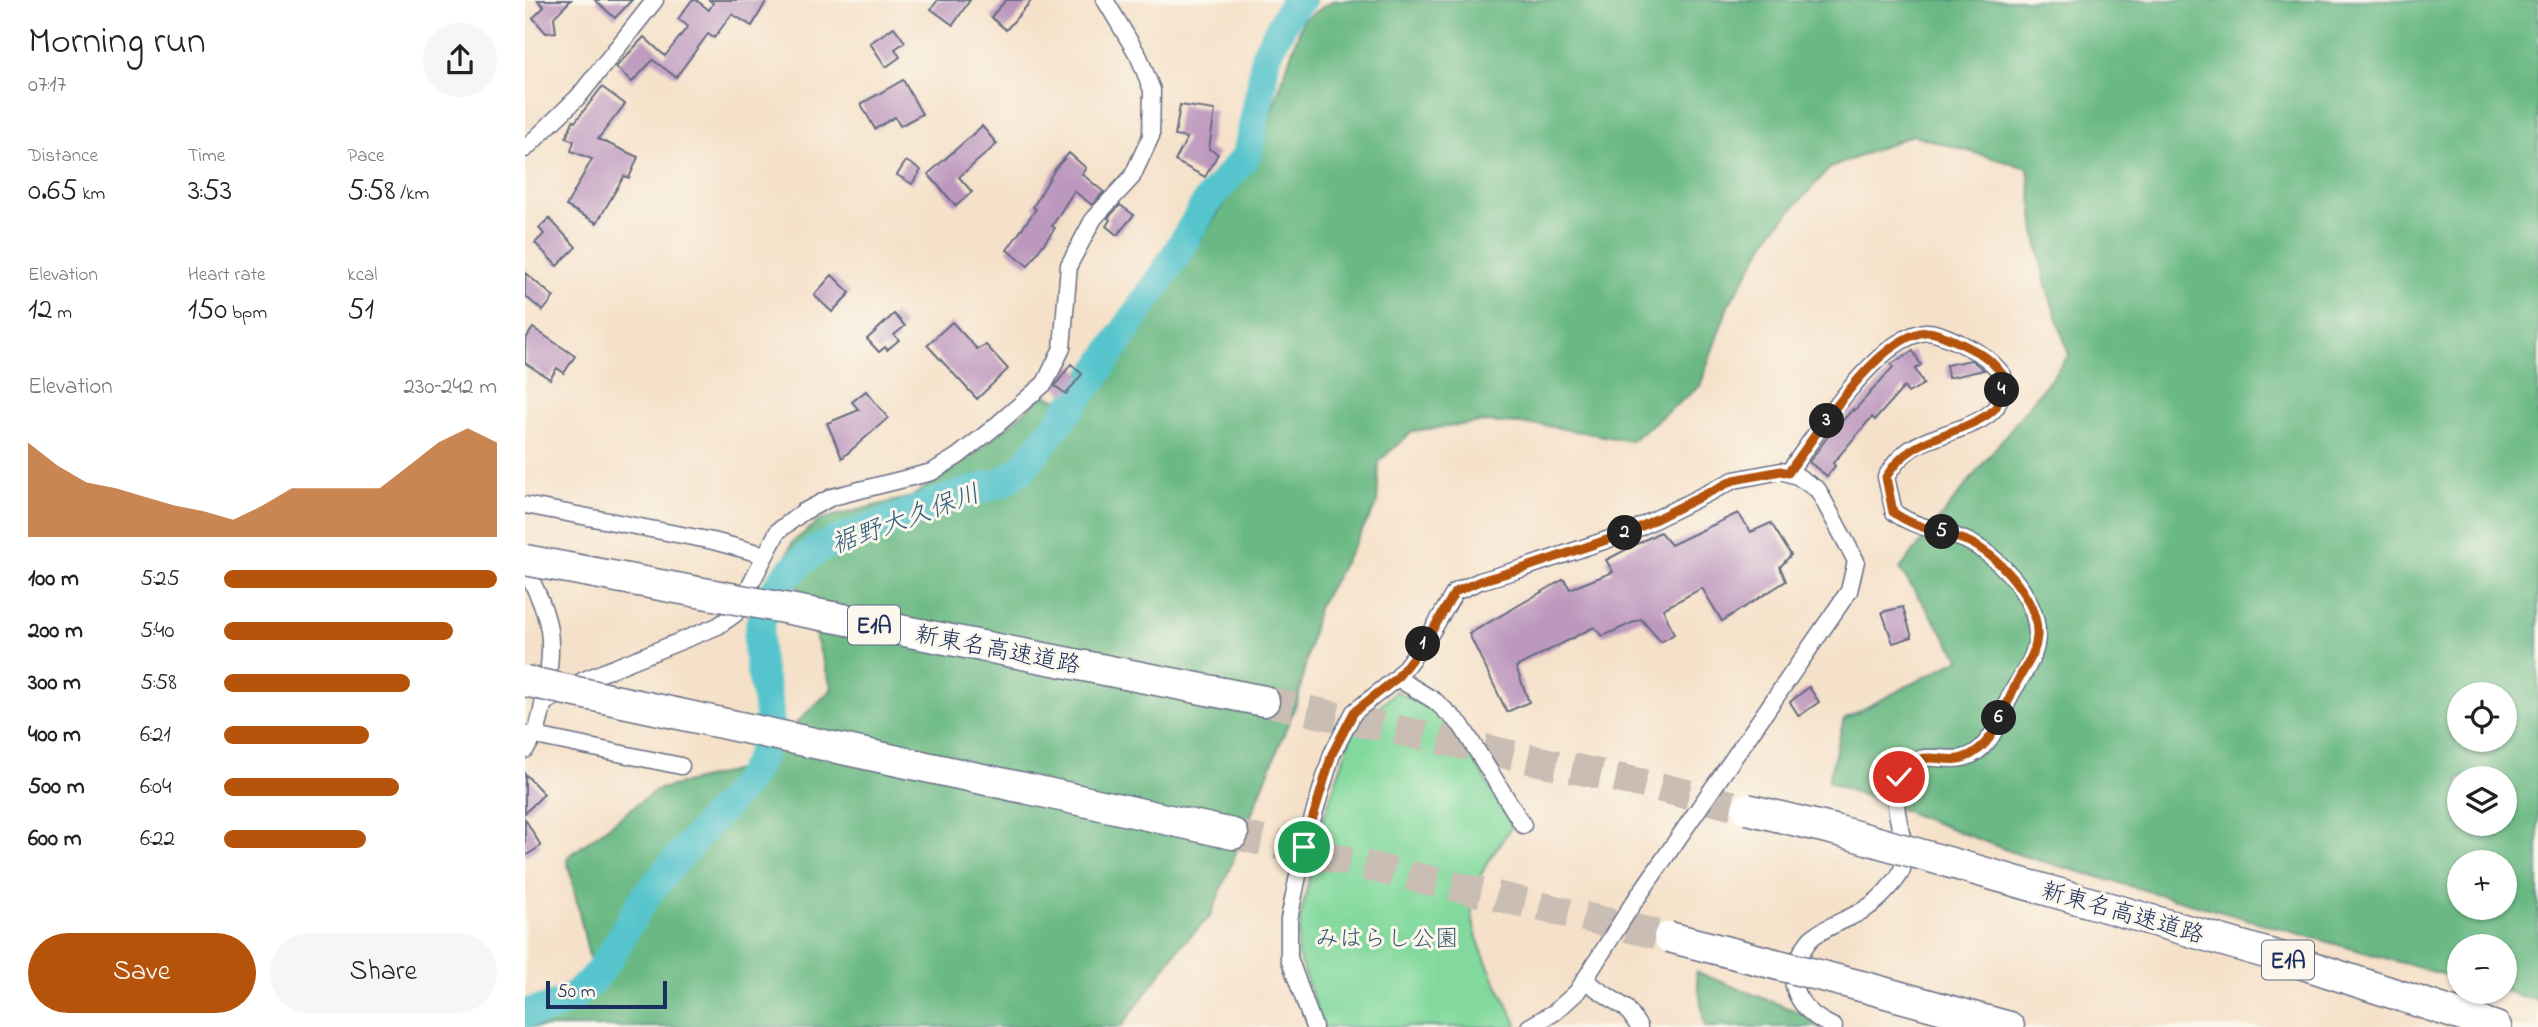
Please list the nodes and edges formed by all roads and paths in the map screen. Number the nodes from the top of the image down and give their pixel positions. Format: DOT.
graph roads {
  1 [pos="655,0"];
  2 [pos="1105,0"];
  3 [pos="525,149"];
  4 [pos="1788,473"];
  5 [pos="525,505"];
  6 [pos="765,555"];
  7 [pos="525,560"];
  8 [pos="525,569"];
  9 [pos="1397,678"];
  10 [pos="534,692"];
  11 [pos="1264,701"];
  12 [pos="530,735"];
  13 [pos="525,750"];
  14 [pos="681,766"];
  15 [pos="1747,809"];
  16 [pos="1523,825"];
  17 [pos="1233,834"];
  18 [pos="1669,937"];
  19 [pos="1584,980"];
  20 [pos="1314,1027"];
  21 [pos="1529,1027"];
  22 [pos="1639,1027"];
  23 [pos="1834,1027"];
  24 [pos="2009,1027"];
  25 [pos="2496,1027"];
  1 -- 3 [label="street"];
  2 -- 6 [label="street"];
  4 -- 9 [label="street"];
  4 -- 19 [label="street"];
  4 -- 23 [label="street"];
  5 -- 6 [label="street"];
  6 -- 10 [label="street"];
  7 -- 11 [label="highway, 新東名高速道路 / E1A, bridge"];
  8 -- 10 [label="street"];
  9 -- 16 [label="street"];
  9 -- 20 [label="street"];
  10 -- 12 [label="street"];
  10 -- 17 [label="highway, bridge"];
  12 -- 13 [label="street"];
  12 -- 14 [label="street"];
  15 -- 25 [label="highway, 新東名高速道路 / E1A, bridge"];
  18 -- 24 [label="highway, bridge"];
  19 -- 21 [label="street"];
  19 -- 22 [label="street"];
}
